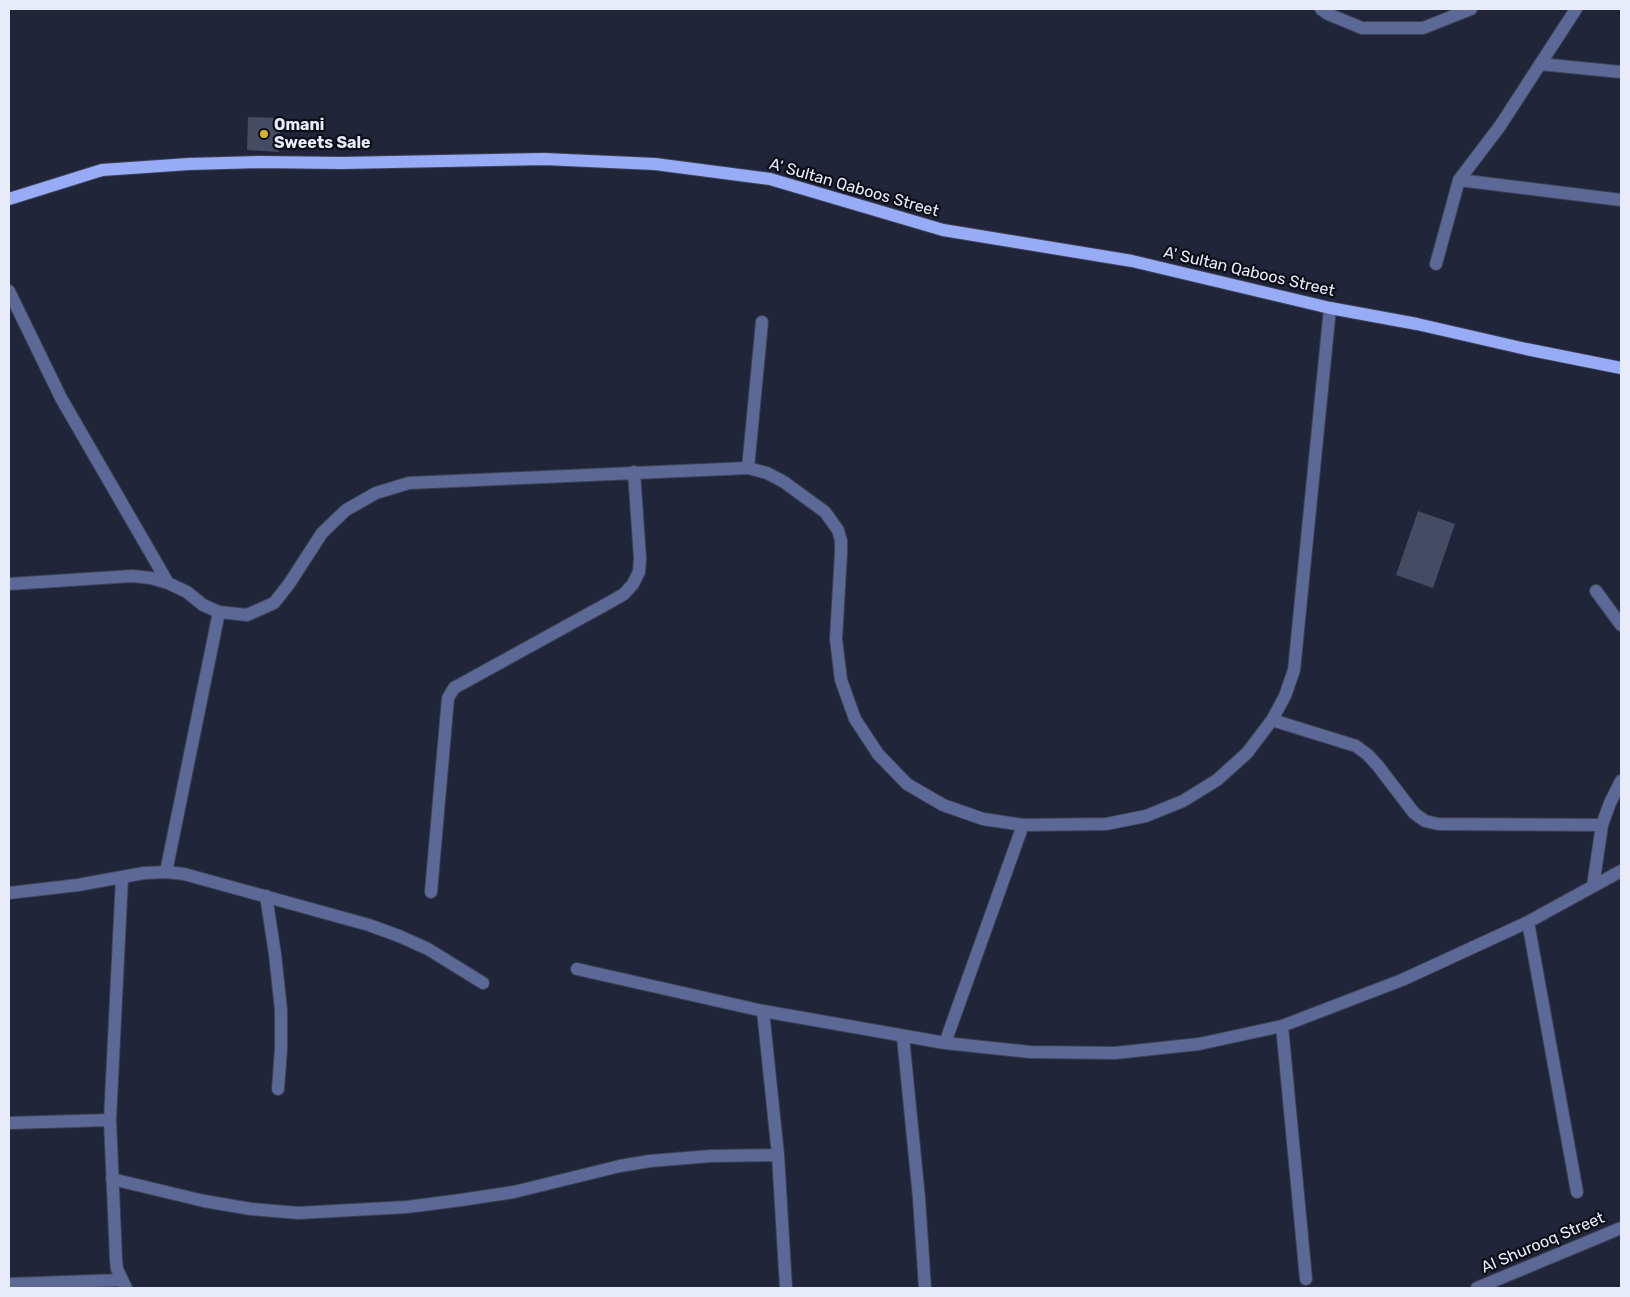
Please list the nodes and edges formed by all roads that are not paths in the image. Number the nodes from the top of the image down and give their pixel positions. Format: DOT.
graph roads {
  1 [pos="1321,9"];
  2 [pos="1471,9"];
  3 [pos="1576,9"];
  4 [pos="1540,64"];
  5 [pos="1621,72"];
  6 [pos="1459,180"];
  7 [pos="9,198"];
  8 [pos="1621,200"];
  9 [pos="1436,264"];
  10 [pos="9,291"];
  11 [pos="1330,308"];
  12 [pos="762,322"];
  13 [pos="1621,368"];
  14 [pos="748,468"];
  15 [pos="634,472"];
  16 [pos="168,583"];
  17 [pos="9,584"];
  18 [pos="1596,591"];
  19 [pos="219,612"];
  20 [pos="1621,625"];
  21 [pos="1272,720"];
  22 [pos="1621,780"];
  23 [pos="1023,825"];
  24 [pos="1602,825"];
  25 [pos="1621,871"];
  26 [pos="166,872"];
  27 [pos="122,878"];
  28 [pos="1594,886"];
  29 [pos="431,892"];
  30 [pos="9,893"];
  31 [pos="266,896"];
  32 [pos="1528,922"];
  33 [pos="577,969"];
  34 [pos="483,983"];
  35 [pos="762,1011"];
  36 [pos="1282,1026"];
  37 [pos="903,1037"];
  38 [pos="945,1043"];
  39 [pos="278,1089"];
  40 [pos="110,1120"];
  41 [pos="9,1123"];
  42 [pos="778,1155"];
  43 [pos="112,1179"];
  44 [pos="1577,1192"];
  45 [pos="1621,1228"];
  46 [pos="1306,1279"];
  47 [pos="9,1284"];
  48 [pos="123,1284"];
  49 [pos="786,1288"];
  50 [pos="925,1288"];
  51 [pos="1478,1288"];
  1 -- 2 [label="street"];
  3 -- 4 [label="street"];
  4 -- 5 [label="street"];
  4 -- 6 [label="street"];
  6 -- 8 [label="street"];
  6 -- 9 [label="street"];
  7 -- 11 [label="main road, A' Sultan Qaboos Street"];
  10 -- 16 [label="street"];
  11 -- 13 [label="main road, A' Sultan Qaboos Street"];
  11 -- 21 [label="street"];
  12 -- 14 [label="street"];
  14 -- 15 [label="street"];
  14 -- 23 [label="street"];
  15 -- 19 [label="street"];
  15 -- 29 [label="street"];
  16 -- 17 [label="street"];
  16 -- 19 [label="street"];
  18 -- 20 [label="street"];
  19 -- 26 [label="street"];
  21 -- 23 [label="street"];
  21 -- 24 [label="street"];
  22 -- 24 [label="street"];
  23 -- 38 [label="street"];
  24 -- 28 [label="street"];
  25 -- 28 [label="street"];
  26 -- 27 [label="street"];
  26 -- 31 [label="street"];
  27 -- 30 [label="street"];
  27 -- 40 [label="street"];
  28 -- 32 [label="street"];
  31 -- 34 [label="street"];
  31 -- 39 [label="street"];
  32 -- 36 [label="street"];
  32 -- 44 [label="street"];
  33 -- 35 [label="street"];
  35 -- 37 [label="street"];
  35 -- 42 [label="street"];
  36 -- 38 [label="street"];
  36 -- 46 [label="street"];
  37 -- 38 [label="street"];
  37 -- 50 [label="street"];
  40 -- 41 [label="street"];
  40 -- 43 [label="street"];
  42 -- 43 [label="street"];
  42 -- 49 [label="street"];
  43 -- 48 [label="street"];
  45 -- 51 [label="street, Al Shurooq Street"];
  47 -- 48 [label="street"];
}
